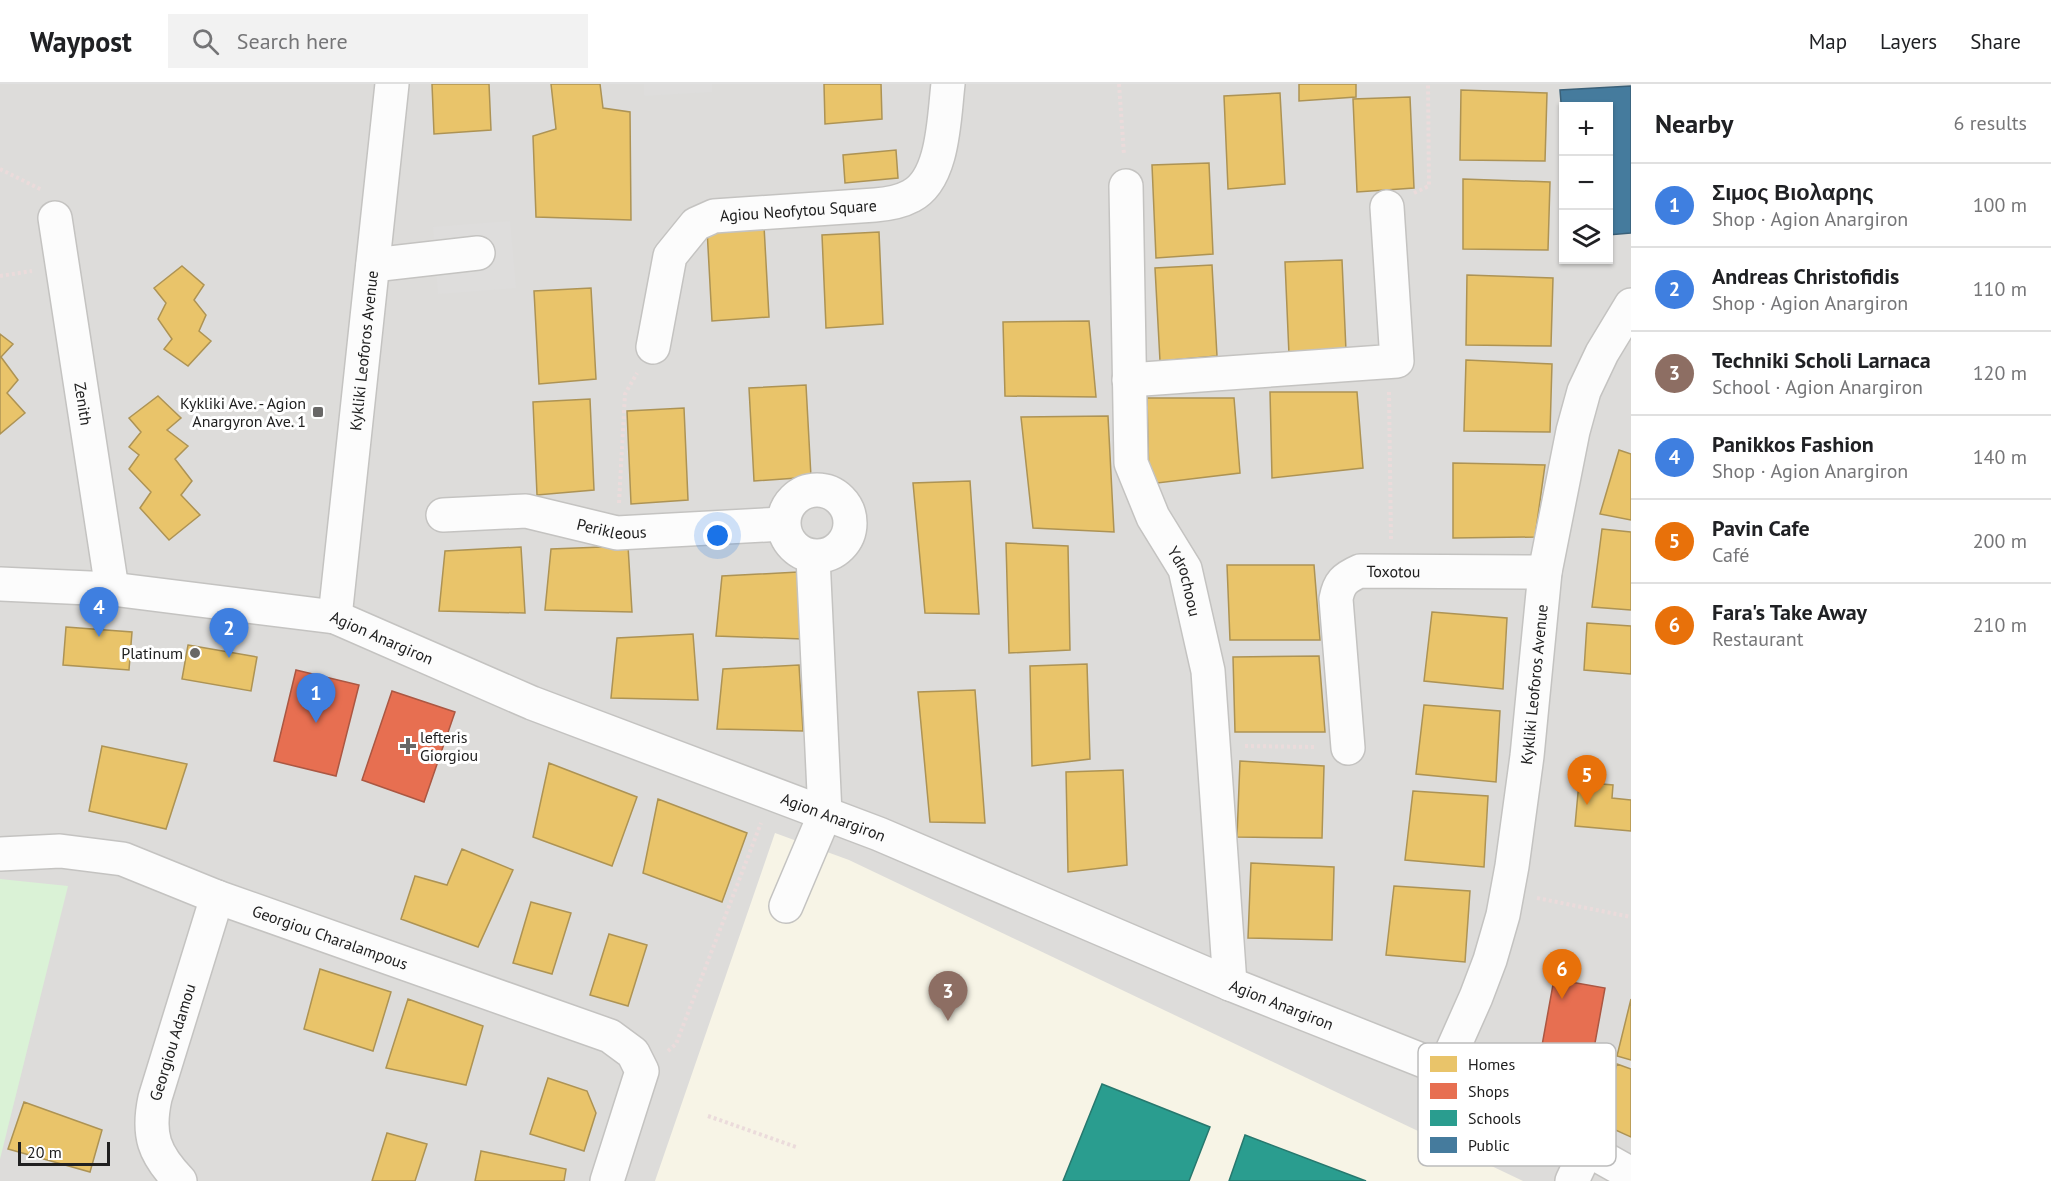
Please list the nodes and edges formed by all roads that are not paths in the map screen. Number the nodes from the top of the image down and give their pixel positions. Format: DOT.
graph roads {
  1 [pos="392,84"];
  2 [pos="948,84"];
  3 [pos="1126,186"];
  4 [pos="1387,207"];
  5 [pos="55,218"];
  6 [pos="478,253"];
  7 [pos="373,265"];
  8 [pos="1631,305"];
  9 [pos="653,347"];
  10 [pos="1129,380"];
  11 [pos="443,514"];
  12 [pos="783,524"];
  13 [pos="813,557"];
  14 [pos="1545,572"];
  15 [pos="0,584"];
  16 [pos="112,589"];
  17 [pos="335,617"];
  18 [pos="1348,748"];
  19 [pos="825,814"];
  20 [pos="0,854"];
  21 [pos="217,897"];
  22 [pos="786,906"];
  23 [pos="1230,984"];
  24 [pos="1456,1043"];
  25 [pos="1418,1059"];
  26 [pos="1616,1165"];
  27 [pos="1579,1166"];
  28 [pos="1631,1174"];
  29 [pos="180,1181"];
  30 [pos="607,1181"];
  31 [pos="1572,1181"];
  1 -- 7 [label="street, Kykliki Leoforos Avenue"];
  2 -- 9 [label="street, Agiou Neofytou Square"];
  3 -- 10 [label="street, Ydrochoou"];
  4 -- 10 [label="street"];
  5 -- 16 [label="street, Zenith"];
  6 -- 7 [label="street"];
  7 -- 17 [label="street, Kykliki Leoforos Avenue"];
  8 -- 14 [label="street, Kykliki Leoforos Avenue"];
  10 -- 23 [label="street, Ydrochoou"];
  11 -- 12 [label="street, Perikleous"];
  12 -- 13 [label="street"];
  12 -- 13 [label="street"];
  13 -- 19 [label="street"];
  14 -- 18 [label="street, Toxotou"];
  14 -- 24 [label="street, Kykliki Leoforos Avenue"];
  15 -- 16 [label="street, Agion Anargiron"];
  16 -- 17 [label="street, Agion Anargiron"];
  17 -- 19 [label="street, Agion Anargiron"];
  19 -- 22 [label="street"];
  19 -- 23 [label="street, Agion Anargiron"];
  20 -- 21 [label="street, Georgiou Charalampous"];
  21 -- 29 [label="street, Georgiou Adamou"];
  21 -- 30 [label="street, Georgiou Charalampous"];
  23 -- 25 [label="street, Agion Anargiron"];
  26 -- 28 [label="street, Agion Anargiron"];
  27 -- 31 [label="street"];
}
